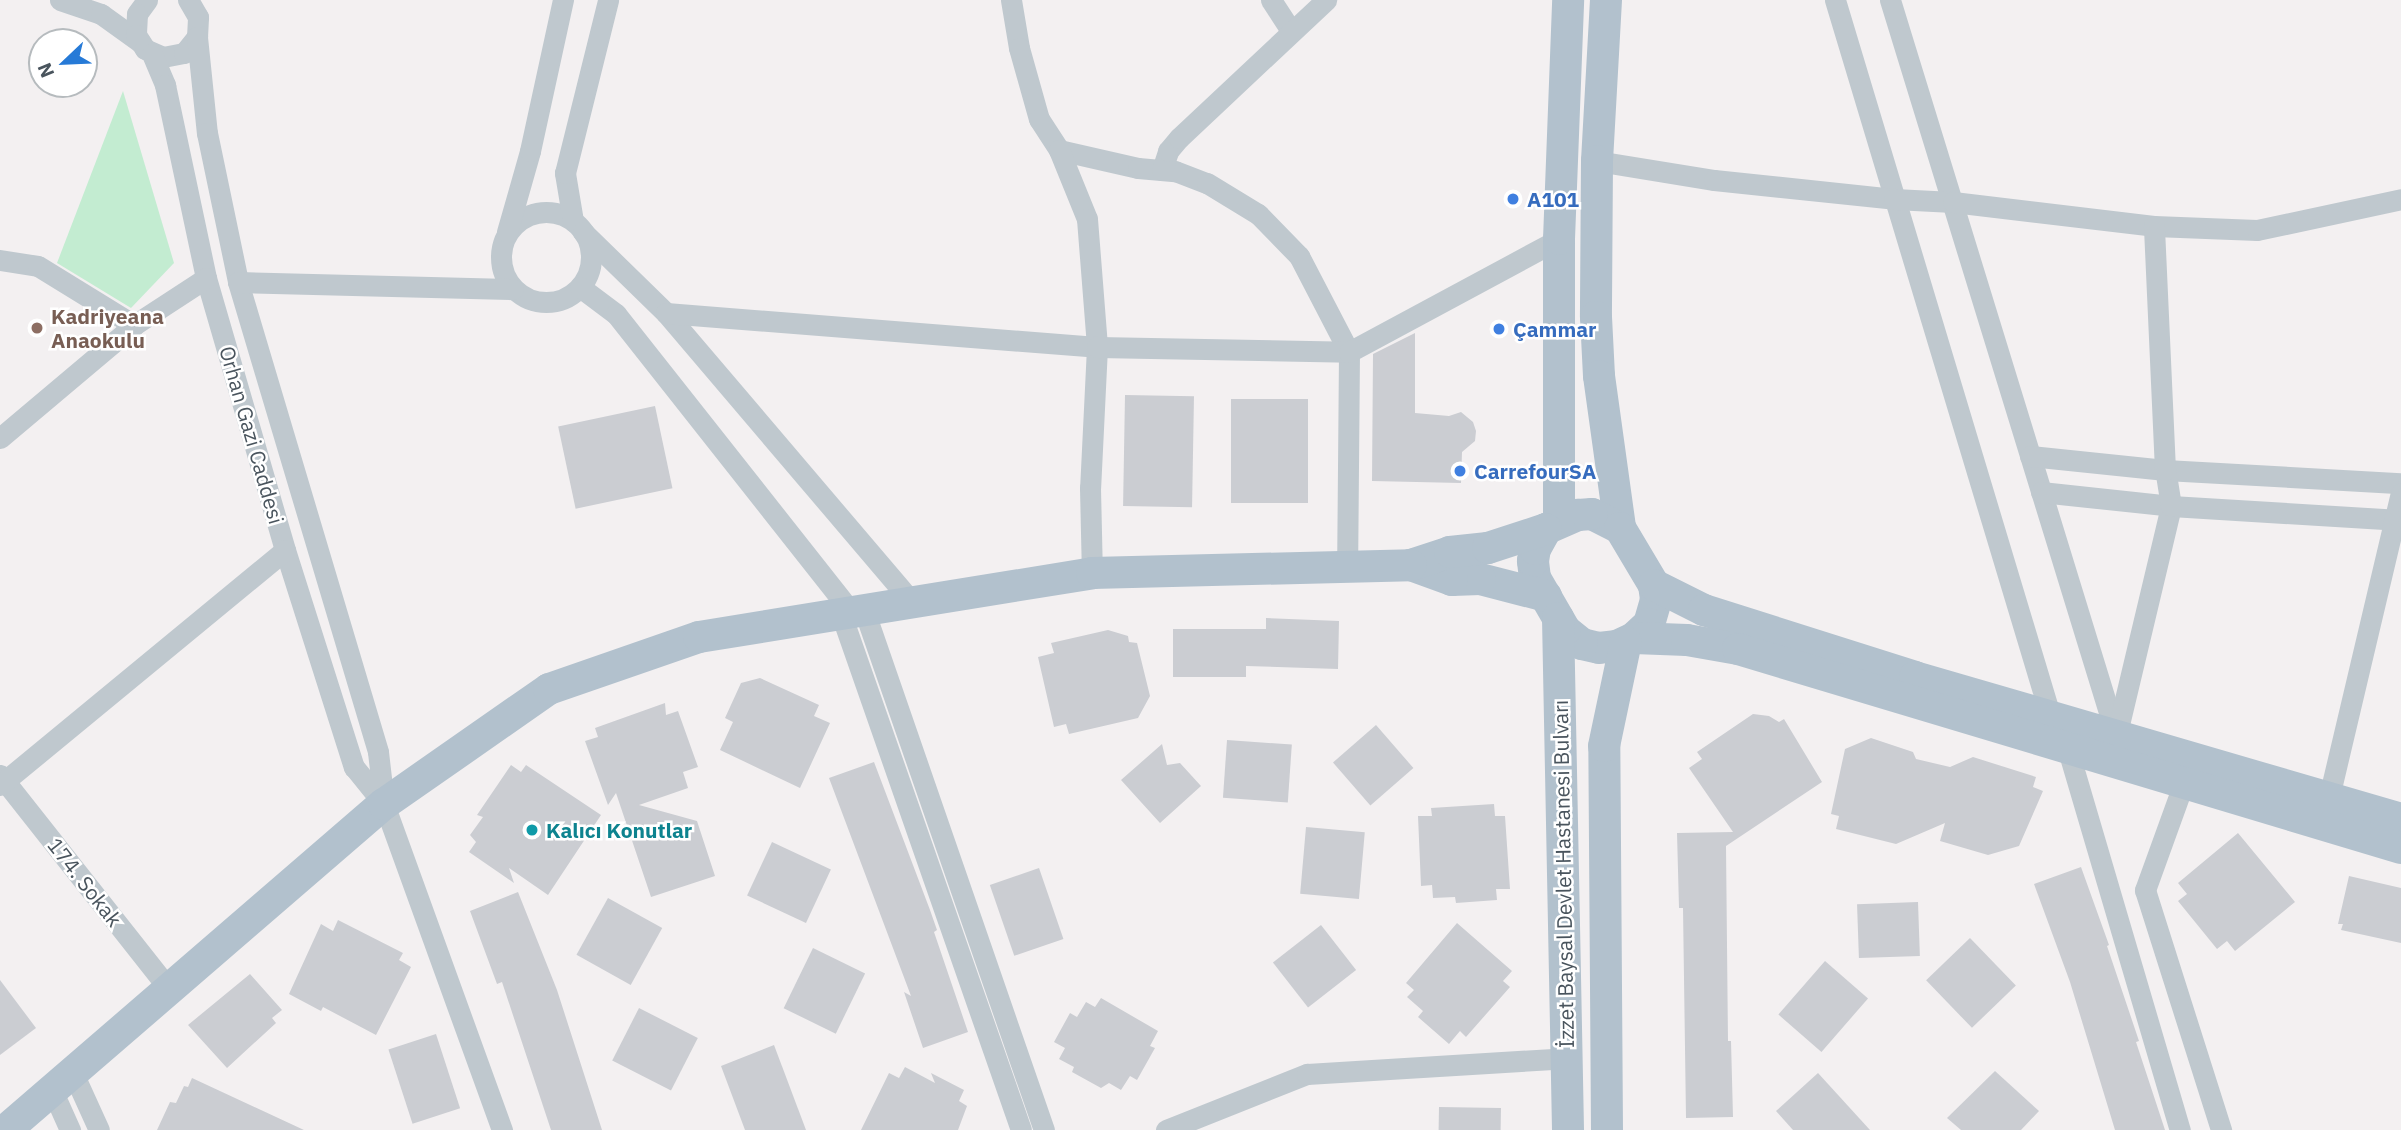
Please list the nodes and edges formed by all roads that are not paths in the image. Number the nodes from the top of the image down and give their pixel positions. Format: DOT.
graph roads {
  1 [pos="60,0"];
  2 [pos="147,0"];
  3 [pos="188,0"];
  4 [pos="564,0"];
  5 [pos="608,0"];
  6 [pos="1011,0"];
  7 [pos="1271,0"];
  8 [pos="1326,0"];
  9 [pos="1568,0"];
  10 [pos="1606,0"];
  11 [pos="1835,0"];
  12 [pos="1891,0"];
  13 [pos="1291,32"];
  14 [pos="197,37"];
  15 [pos="146,48"];
  16 [pos="1059,150"];
  17 [pos="1597,161"];
  18 [pos="1163,170"];
  19 [pos="1894,199"];
  20 [pos="2401,199"];
  21 [pos="1953,202"];
  22 [pos="2154,226"];
  23 [pos="578,227"];
  24 [pos="507,232"];
  25 [pos="1559,239"];
  26 [pos="0,260"];
  27 [pos="206,278"];
  28 [pos="238,282"];
  29 [pos="580,287"];
  30 [pos="513,289"];
  31 [pos="666,313"];
  32 [pos="134,325"];
  33 [pos="1097,347"];
  34 [pos="1349,352"];
  35 [pos="0,438"];
  36 [pos="2030,456"];
  37 [pos="2165,470"];
  38 [pos="2401,483"];
  39 [pos="2041,492"];
  40 [pos="2401,493"];
  41 [pos="2171,506"];
  42 [pos="2398,520"];
  43 [pos="1553,525"];
  44 [pos="1619,528"];
  45 [pos="285,550"];
  46 [pos="1412,565"];
  47 [pos="1347,567"];
  48 [pos="1092,573"];
  49 [pos="1654,585"];
  50 [pos="912,602"];
  51 [pos="1552,607"];
  52 [pos="852,612"];
  53 [pos="1630,640"];
  54 [pos="2050,715"];
  55 [pos="2116,735"];
  56 [pos="2068,750"];
  57 [pos="2,780"];
  58 [pos="2183,785"];
  59 [pos="2329,797"];
  60 [pos="384,804"];
  61 [pos="2401,819"];
  62 [pos="2401,848"];
  63 [pos="170,990"];
  64 [pos="1566,1058"];
  65 [pos="63,1083"];
  66 [pos="6,1130"];
  67 [pos="70,1130"];
  68 [pos="99,1130"];
  69 [pos="502,1130"];
  70 [pos="1021,1130"];
  71 [pos="1044,1130"];
  72 [pos="1167,1130"];
  73 [pos="1567,1130"];
  74 [pos="1608,1130"];
  75 [pos="2180,1130"];
  76 [pos="2221,1130"];
  1 -- 15 [label="street"];
  2 -- 15 [label="street"];
  3 -- 14 [label="street"];
  4 -- 24 [label="street"];
  5 -- 23 [label="street"];
  6 -- 16 [label="street"];
  7 -- 13 [label="street"];
  8 -- 13 [label="street"];
  9 -- 25 [label="main road, İzzet Baysal Devlet Hastanesi Bulvarı"];
  10 -- 17 [label="main road"];
  11 -- 19 [label="street"];
  12 -- 21 [label="street"];
  13 -- 18 [label="street"];
  14 -- 15 [label="street"];
  14 -- 28 [label="street"];
  15 -- 27 [label="street, Orhan Gazi Caddesi"];
  16 -- 18 [label="street"];
  16 -- 33 [label="street"];
  17 -- 19 [label="street"];
  17 -- 44 [label="main road"];
  18 -- 34 [label="street"];
  19 -- 21 [label="street"];
  19 -- 54 [label="street"];
  20 -- 22 [label="street"];
  21 -- 22 [label="street"];
  21 -- 36 [label="street"];
  22 -- 37 [label="street"];
  23 -- 24 [label="street"];
  23 -- 29 [label="street"];
  23 -- 31 [label="street"];
  24 -- 30 [label="street"];
  25 -- 34 [label="street"];
  25 -- 43 [label="main road, İzzet Baysal Devlet Hastanesi Bulvarı"];
  26 -- 32 [label="street"];
  27 -- 32 [label="street"];
  27 -- 45 [label="street, Orhan Gazi Caddesi"];
  28 -- 30 [label="street"];
  28 -- 60 [label="street"];
  29 -- 30 [label="street"];
  29 -- 52 [label="street"];
  31 -- 33 [label="street"];
  31 -- 50 [label="street"];
  32 -- 35 [label="street"];
  33 -- 34 [label="street"];
  33 -- 48 [label="street"];
  34 -- 47 [label="street"];
  36 -- 37 [label="street"];
  36 -- 39 [label="street"];
  37 -- 38 [label="street"];
  37 -- 41 [label="street"];
  39 -- 41 [label="street"];
  39 -- 55 [label="street"];
  40 -- 42 [label="street"];
  41 -- 42 [label="street"];
  41 -- 55 [label="street"];
  42 -- 59 [label="street"];
  43 -- 44 [label="main road"];
  43 -- 46 [label="main road"];
  43 -- 51 [label="main road, İzzet Baysal Devlet Hastanesi Bulvarı"];
  44 -- 49 [label="main road"];
  45 -- 57 [label="street"];
  45 -- 60 [label="street, Orhan Gazi Caddesi"];
  46 -- 47 [label="main road"];
  46 -- 51 [label="main road"];
  47 -- 48 [label="main road"];
  48 -- 50 [label="main road"];
  49 -- 53 [label="main road, İzzet Baysal Devlet Hastanesi Bulvarı"];
  49 -- 54 [label="main road"];
  50 -- 52 [label="main road"];
  51 -- 53 [label="main road, İzzet Baysal Devlet Hastanesi Bulvarı"];
  51 -- 64 [label="main road, İzzet Baysal Devlet Hastanesi Bulvarı"];
  52 -- 60 [label="main road"];
  52 -- 70 [label="street"];
  52 -- 71 [label="street"];
  53 -- 56 [label="main road"];
  53 -- 74 [label="main road, İzzet Baysal Devlet Hastanesi Bulvarı"];
  54 -- 55 [label="main road"];
  55 -- 59 [label="main road"];
  56 -- 58 [label="main road"];
  56 -- 75 [label="street"];
  57 -- 63 [label="street, 174. Sokak"];
  58 -- 62 [label="main road"];
  58 -- 76 [label="street"];
  59 -- 61 [label="main road"];
  60 -- 63 [label="main road"];
  60 -- 69 [label="street"];
  63 -- 65 [label="main road"];
  64 -- 72 [label="street"];
  64 -- 73 [label="main road, İzzet Baysal Devlet Hastanesi Bulvarı"];
  65 -- 66 [label="main road"];
  65 -- 67 [label="street"];
  65 -- 68 [label="street"];
}
